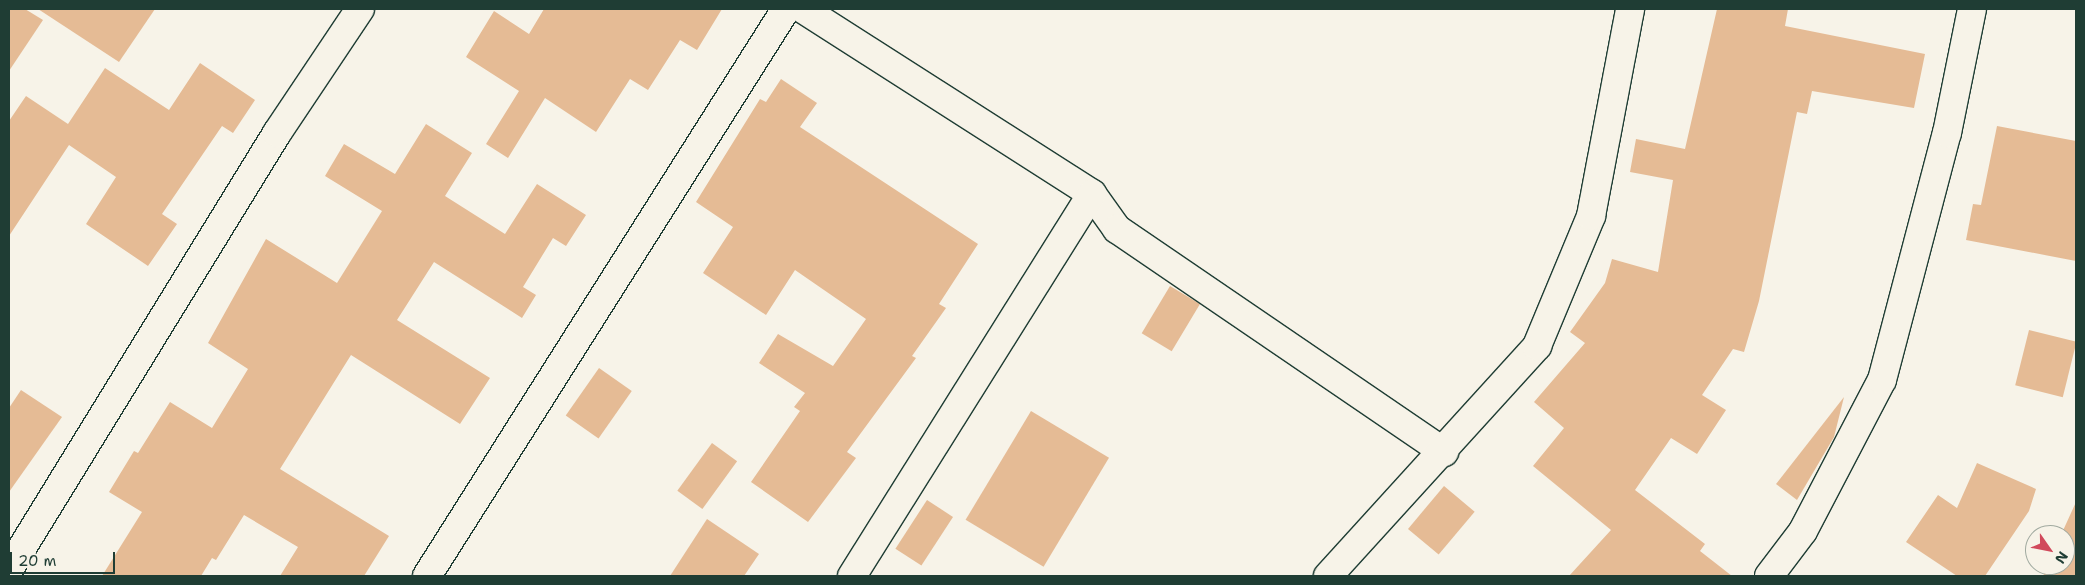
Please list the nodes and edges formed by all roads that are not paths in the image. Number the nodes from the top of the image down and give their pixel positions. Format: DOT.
graph roads {
  1 [pos="360,9"];
  2 [pos="786,9"];
  3 [pos="1630,9"];
  4 [pos="1972,9"];
  5 [pos="815,12"];
  6 [pos="1092,194"];
  7 [pos="1444,452"];
  8 [pos="9,569"];
  9 [pos="427,576"];
  10 [pos="852,576"];
  11 [pos="1328,576"];
  12 [pos="1769,576"];
  1 -- 8 [label="street"];
  2 -- 9 [label="street"];
  3 -- 7 [label="street"];
  4 -- 12 [label="street"];
  5 -- 6 [label="street"];
  6 -- 7 [label="street"];
  6 -- 10 [label="street"];
  7 -- 11 [label="street"];
}
